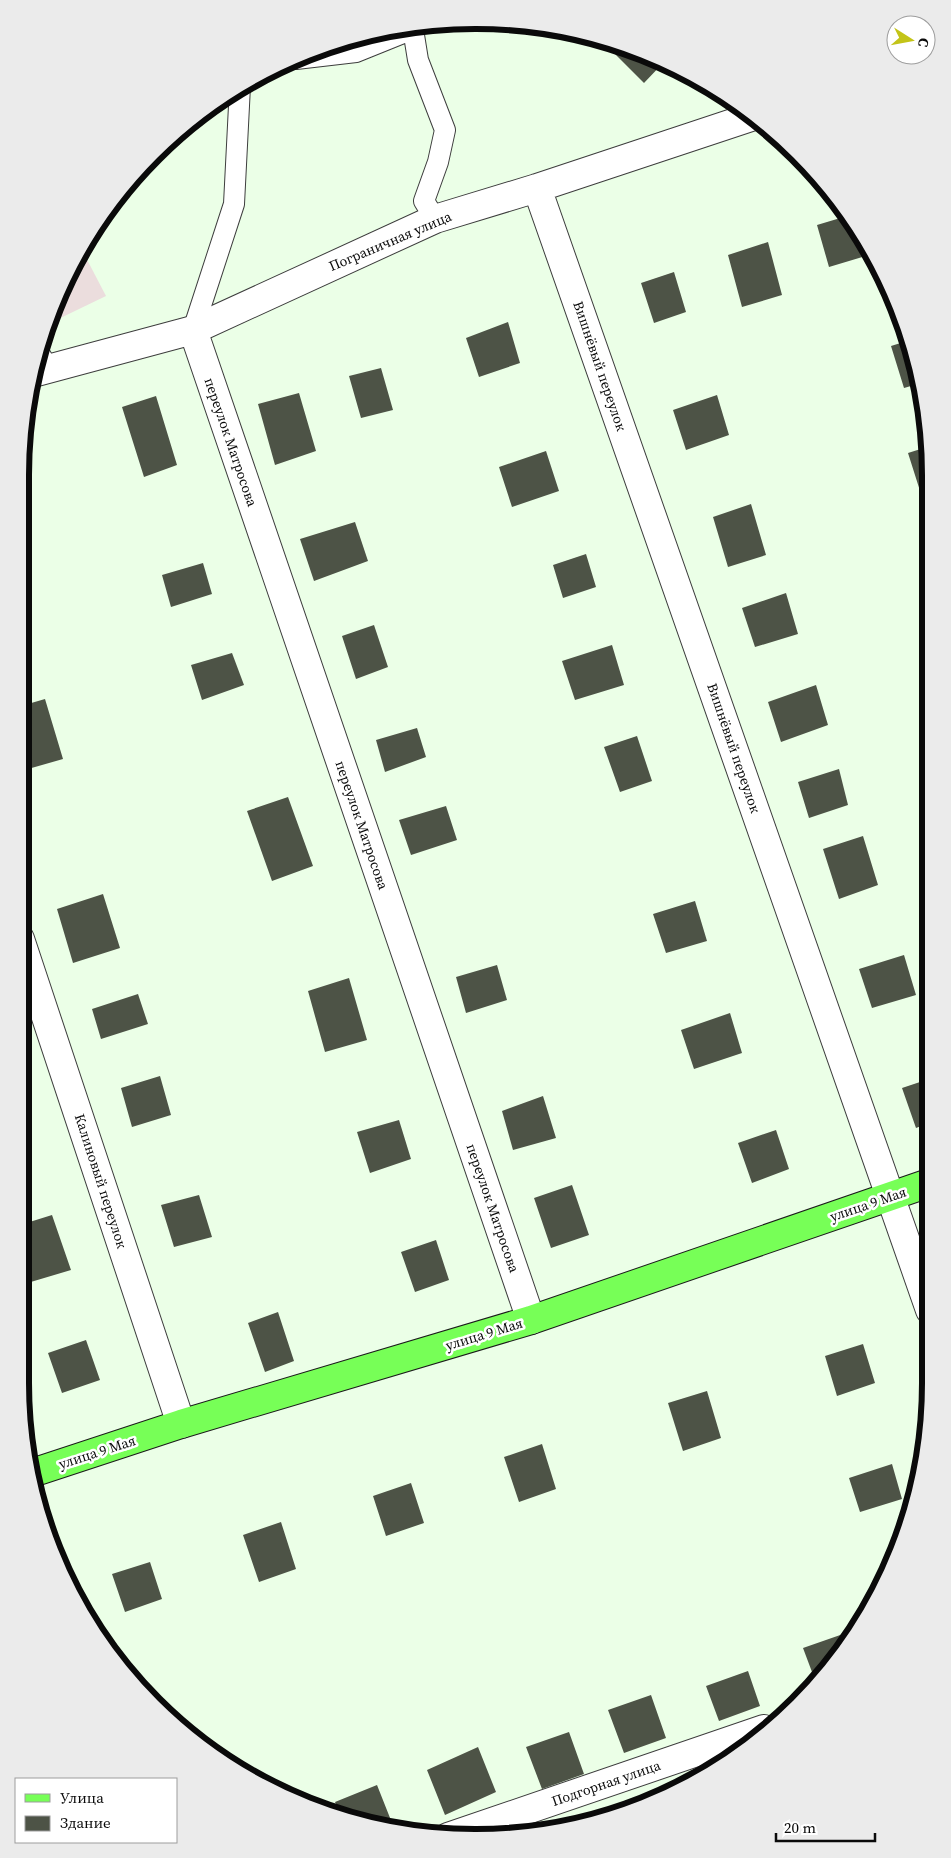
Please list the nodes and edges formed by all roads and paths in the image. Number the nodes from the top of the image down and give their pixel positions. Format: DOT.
graph roads {
  1 [pos="415,33"];
  2 [pos="392,36"];
  3 [pos="322,56"];
  4 [pos="239,97"];
  5 [pos="745,119"];
  6 [pos="537,188"];
  7 [pos="435,219"];
  8 [pos="193,330"];
  9 [pos="43,363"];
  10 [pos="29,966"];
  11 [pos="922,1185"];
  12 [pos="891,1196"];
  13 [pos="922,1287"];
  14 [pos="531,1320"];
  15 [pos="181,1424"];
  16 [pos="37,1471"];
  17 [pos="752,1733"];
  18 [pos="472,1829"];
  1 -- 7 [label="lane"];
  2 -- 3 [label="lane"];
  4 -- 8 [label="lane"];
  5 -- 6 [label="street, Пограничная улица"];
  6 -- 7 [label="street, Пограничная улица"];
  6 -- 12 [label="street, Вишнёвый переулок"];
  7 -- 8 [label="street, Пограничная улица"];
  8 -- 9 [label="street, Пограничная улица"];
  8 -- 14 [label="street, переулок Матросова"];
  10 -- 15 [label="street, Калиновый переулок"];
  11 -- 12 [label="main road, улица 9 Мая"];
  12 -- 13 [label="street, Вишнёвый переулок"];
  12 -- 14 [label="main road, улица 9 Мая"];
  14 -- 15 [label="main road, улица 9 Мая"];
  15 -- 16 [label="main road, улица 9 Мая"];
  17 -- 18 [label="street, Подгорная улица"];
}
